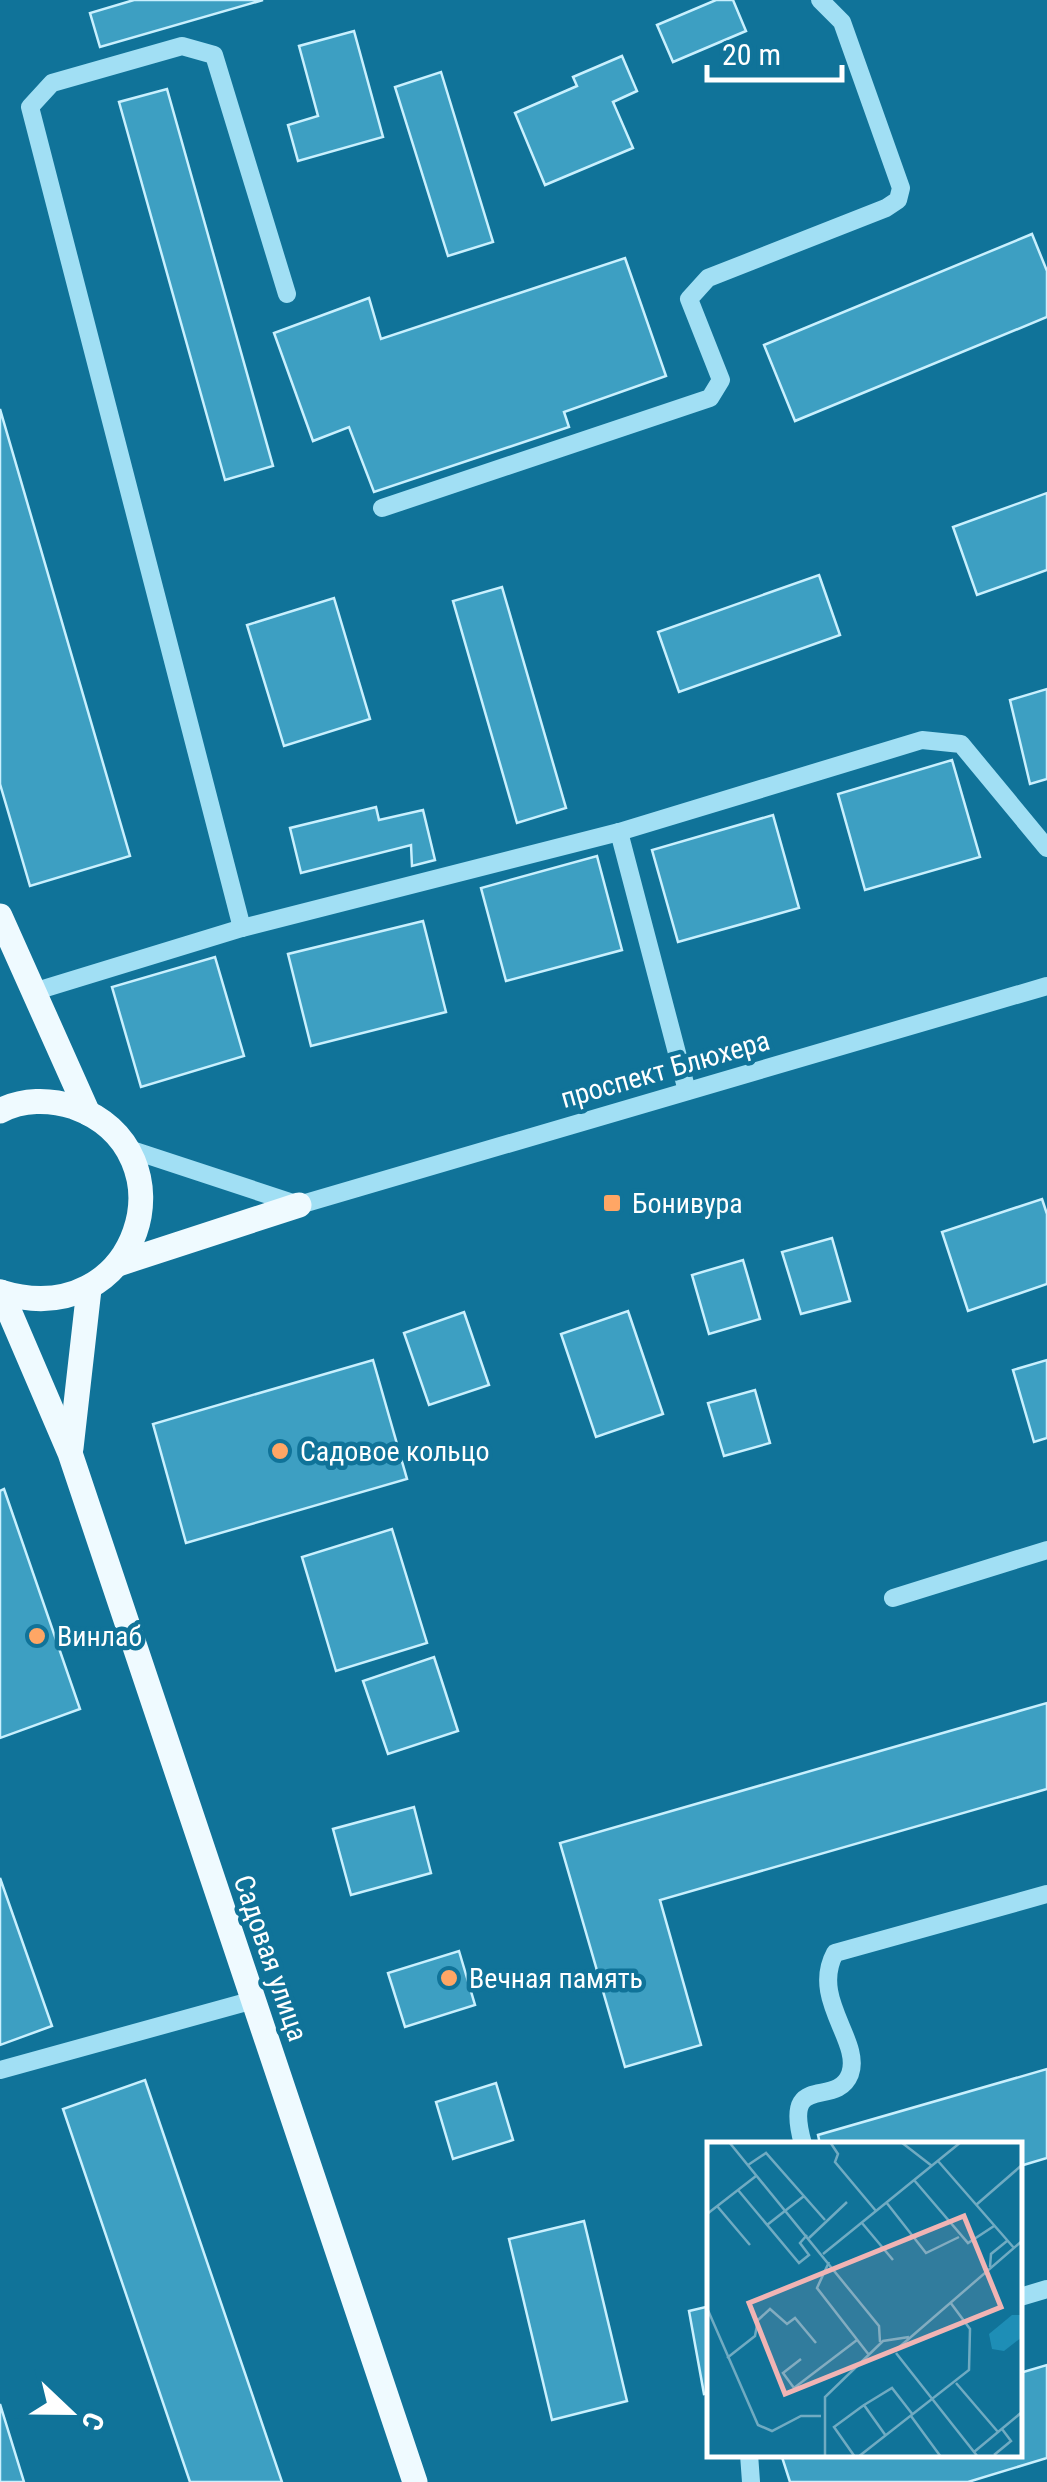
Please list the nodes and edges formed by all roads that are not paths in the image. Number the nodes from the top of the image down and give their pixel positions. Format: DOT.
graph roads {
  1 [pos="820,0"];
  2 [pos="286,294"];
  3 [pos="382,508"];
  4 [pos="620,832"];
  5 [pos="1047,848"];
  6 [pos="0,916"];
  7 [pos="242,928"];
  8 [pos="1047,986"];
  9 [pos="33,992"];
  10 [pos="688,1091"];
  11 [pos="0,1111"];
  12 [pos="88,1112"];
  13 [pos="126,1148"];
  14 [pos="299,1204"];
  15 [pos="118,1264"];
  16 [pos="89,1289"];
  17 [pos="0,1292"];
  18 [pos="70,1453"];
  19 [pos="1047,1550"];
  20 [pos="894,1598"];
  21 [pos="1047,1894"];
  22 [pos="254,2000"];
  23 [pos="0,2070"];
  24 [pos="802,2142"];
  25 [pos="1047,2289"];
  26 [pos="1022,2296"];
  27 [pos="749,2457"];
  28 [pos="415,2482"];
  29 [pos="752,2482"];
  1 -- 3 [label="street"];
  2 -- 7 [label="street"];
  4 -- 5 [label="street"];
  4 -- 7 [label="street"];
  4 -- 10 [label="street"];
  6 -- 9 [label="main road"];
  7 -- 9 [label="street"];
  8 -- 10 [label="street, проспект Блюхера"];
  9 -- 12 [label="main road"];
  10 -- 14 [label="street, проспект Блюхера"];
  11 -- 12 [label="main road"];
  12 -- 13 [label="main road"];
  13 -- 14 [label="street"];
  13 -- 15 [label="main road"];
  14 -- 15 [label="main road"];
  15 -- 16 [label="main road"];
  16 -- 17 [label="main road"];
  16 -- 18 [label="main road"];
  17 -- 18 [label="main road, Садовая улица"];
  18 -- 22 [label="main road, Садовая улица"];
  19 -- 20 [label="street"];
  21 -- 24 [label="street"];
  22 -- 23 [label="street"];
  22 -- 28 [label="main road, Садовая улица"];
  25 -- 26 [label="street"];
  27 -- 29 [label="street"];
}
